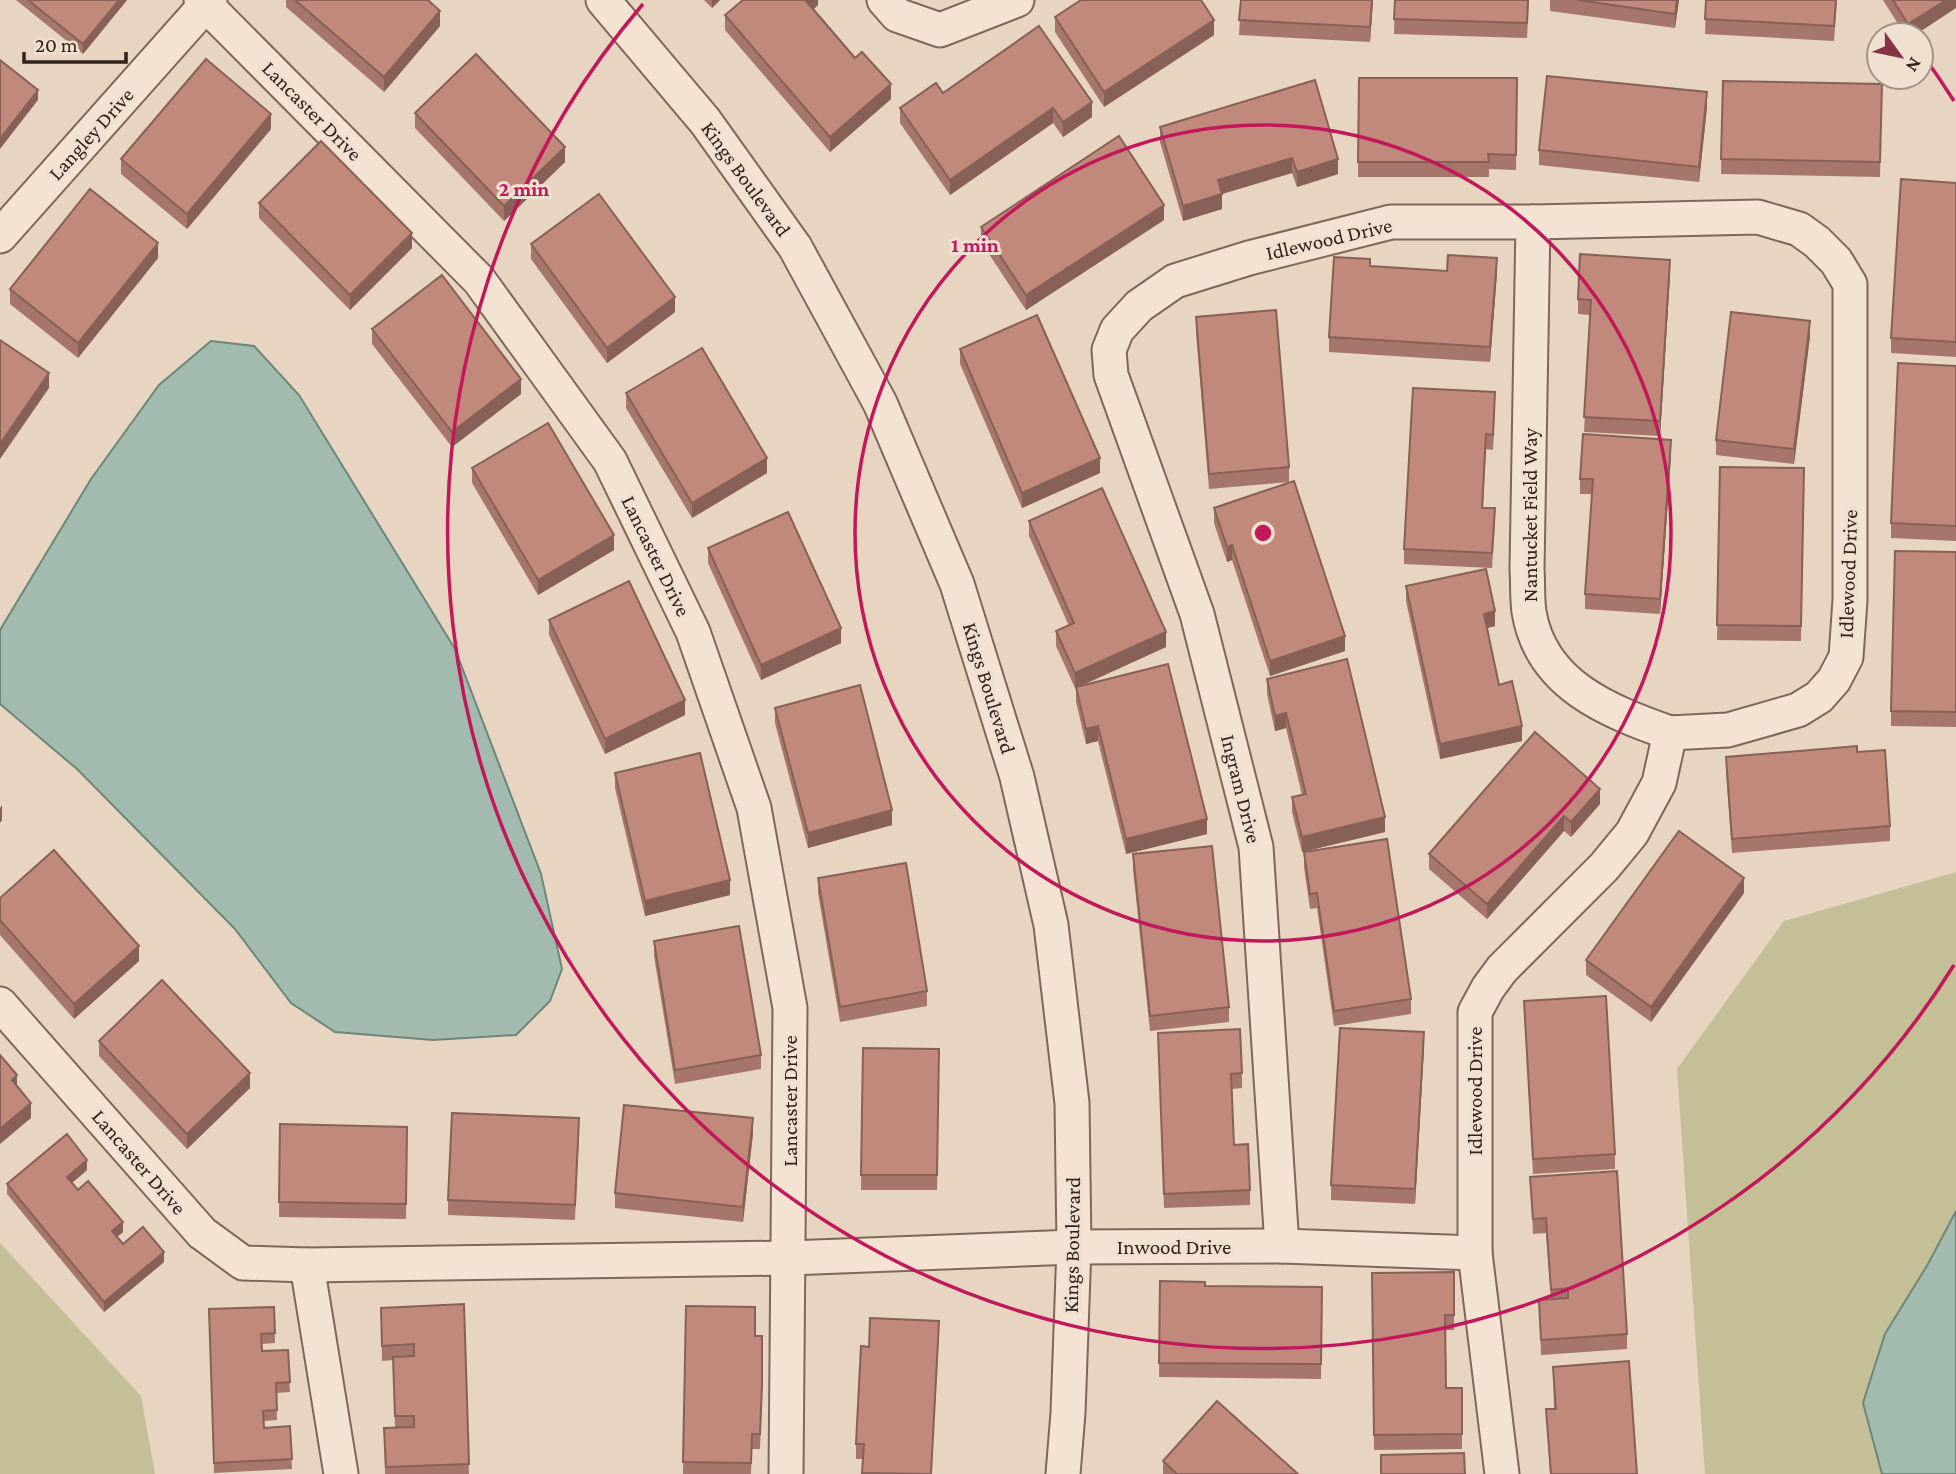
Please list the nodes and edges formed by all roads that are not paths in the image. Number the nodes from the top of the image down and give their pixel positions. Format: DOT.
graph roads {
  1 [pos="603,0"];
  2 [pos="884,0"];
  3 [pos="1017,0"];
  4 [pos="206,1"];
  5 [pos="1533,222"];
  6 [pos="0,235"];
  7 [pos="1109,350"];
  8 [pos="1670,733"];
  9 [pos="0,1004"];
  10 [pos="1282,1246"];
  11 [pos="1074,1247"];
  12 [pos="1475,1253"];
  13 [pos="789,1258"];
  14 [pos="307,1265"];
  15 [pos="341,1474"];
  16 [pos="786,1474"];
  17 [pos="1063,1474"];
  18 [pos="1502,1474"];
  1 -- 11 [label="street, Kings Boulevard"];
  2 -- 3 [label="street"];
  4 -- 6 [label="street, Langley Drive"];
  4 -- 13 [label="street, Lancaster Drive"];
  5 -- 7 [label="street, Idlewood Drive"];
  5 -- 8 [label="street, Nantucket Field Way"];
  5 -- 8 [label="street, Idlewood Drive"];
  7 -- 10 [label="street, Ingram Drive"];
  8 -- 12 [label="street, Idlewood Drive"];
  9 -- 14 [label="street, Lancaster Drive"];
  10 -- 11 [label="street, Inwood Drive"];
  10 -- 12 [label="street, Inwood Drive"];
  11 -- 13 [label="street, Inwood Drive"];
  11 -- 17 [label="street, Kings Boulevard"];
  12 -- 18 [label="street, Idlewood Drive"];
  13 -- 14 [label="street, Lancaster Drive"];
  13 -- 16 [label="street, Lancaster Drive"];
  14 -- 15 [label="street"];
}
